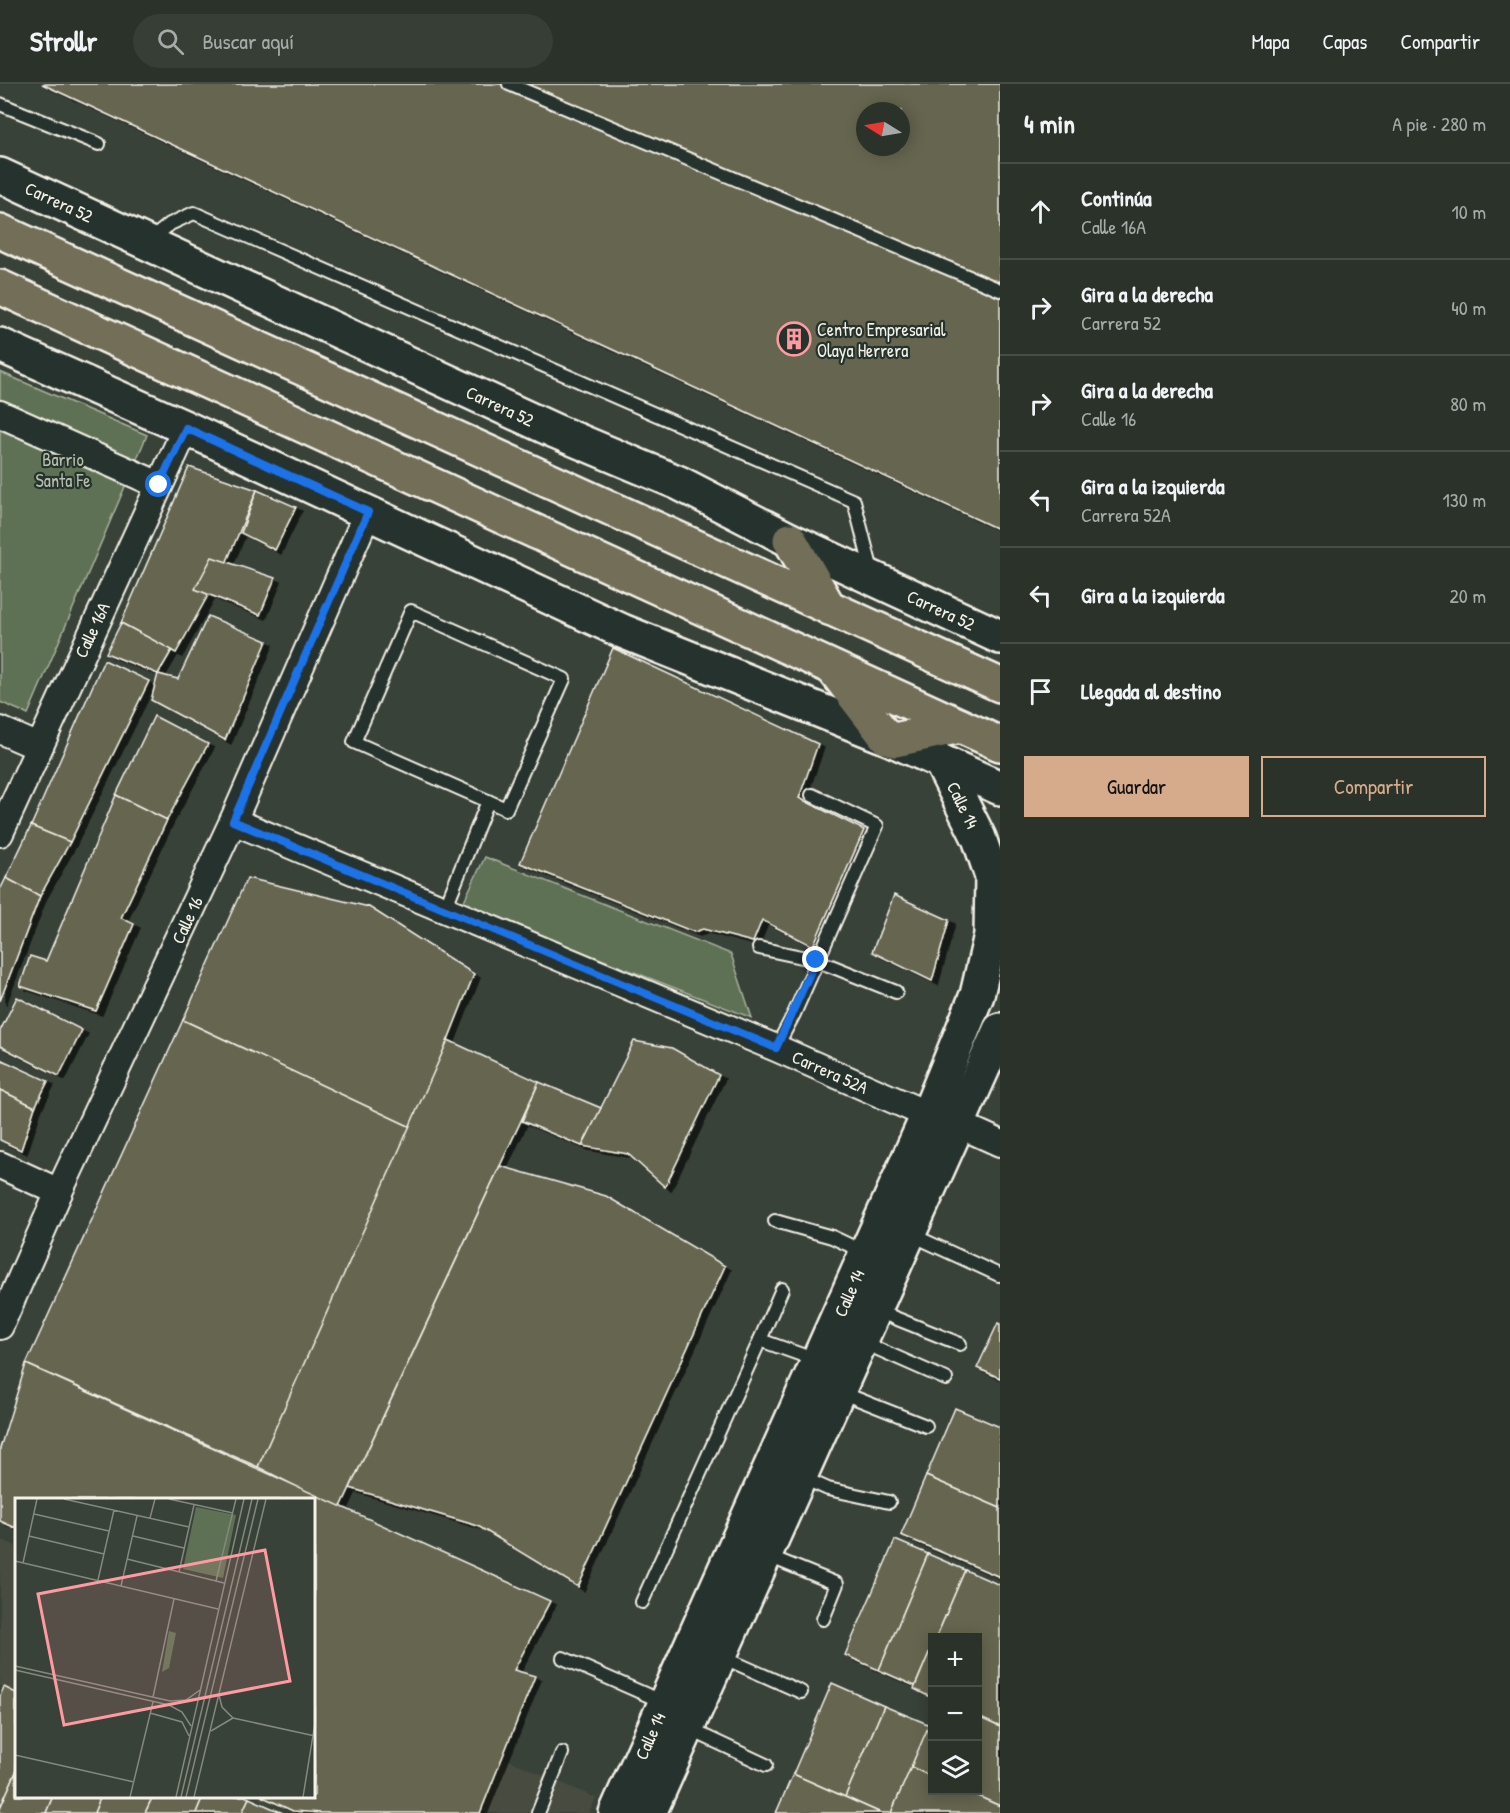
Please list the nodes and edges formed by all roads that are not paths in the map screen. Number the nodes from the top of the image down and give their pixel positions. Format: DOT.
graph roads {
  1 [pos="509,84"];
  2 [pos="2,109"];
  3 [pos="99,144"];
  4 [pos="0,175"];
  5 [pos="0,231"];
  6 [pos="146,243"];
  7 [pos="0,287"];
  8 [pos="1000,290"];
  9 [pos="0,345"];
  10 [pos="0,414"];
  11 [pos="186,428"];
  12 [pos="159,485"];
  13 [pos="368,512"];
  14 [pos="790,540"];
  15 [pos="874,578"];
  16 [pos="830,608"];
  17 [pos="995,632"];
  18 [pos="832,667"];
  19 [pos="1000,685"];
  20 [pos="960,726"];
  21 [pos="0,730"];
  22 [pos="891,739"];
  23 [pos="1000,744"];
  24 [pos="39,747"];
  25 [pos="941,762"];
  26 [pos="1000,788"];
  27 [pos="812,795"];
  28 [pos="488,801"];
  29 [pos="233,821"];
  30 [pos="0,833"];
  31 [pos="444,911"];
  32 [pos="759,948"];
  33 [pos="816,960"];
  34 [pos="896,992"];
  35 [pos="1000,1030"];
  36 [pos="776,1048"];
  37 [pos="943,1120"];
  38 [pos="1000,1143"];
  39 [pos="0,1165"];
  40 [pos="59,1192"];
  41 [pos="775,1221"];
  42 [pos="909,1233"];
  43 [pos="866,1253"];
  44 [pos="999,1275"];
  45 [pos="782,1289"];
  46 [pos="875,1310"];
  47 [pos="0,1326"];
  48 [pos="760,1340"];
  49 [pos="860,1341"];
  50 [pos="960,1344"];
  51 [pos="818,1361"];
  52 [pos="946,1378"];
  53 [pos="837,1391"];
  54 [pos="926,1426"];
  55 [pos="800,1477"];
  56 [pos="889,1502"];
  57 [pos="765,1555"];
  58 [pos="642,1602"];
  59 [pos="823,1619"];
  60 [pos="718,1655"];
  61 [pos="562,1658"];
  62 [pos="801,1692"];
  63 [pos="665,1703"];
  64 [pos="687,1728"];
  65 [pos="562,1753"];
  66 [pos="766,1765"];
  67 [pos="538,1813"];
  68 [pos="616,1813"];
  69 [pos="650,1813"];
  1 -- 8 [label="lane"];
  2 -- 3 [label="lane"];
  4 -- 6 [label="street, Carrera 52"];
  5 -- 16 [label="main road"];
  6 -- 14 [label="street, Carrera 52"];
  6 -- 15 [label="lane"];
  7 -- 18 [label="main road"];
  9 -- 11 [label="street"];
  10 -- 12 [label="street"];
  11 -- 12 [label="street, Calle 16A"];
  11 -- 13 [label="street"];
  12 -- 24 [label="street, Calle 16A"];
  13 -- 22 [label="street"];
  13 -- 29 [label="street, Calle 16"];
  14 -- 15 [label="street, Carrera 52"];
  14 -- 16 [label="main road"];
  15 -- 17 [label="street, Carrera 52"];
  16 -- 19 [label="main road"];
  18 -- 20 [label="main road"];
  18 -- 22 [label="main road"];
  20 -- 22 [label="main road"];
  20 -- 23 [label="main road"];
  21 -- 24 [label="street"];
  22 -- 25 [label="street"];
  24 -- 30 [label="street, Calle 16A"];
  25 -- 26 [label="street"];
  25 -- 37 [label="street, Calle 14"];
  27 -- 33 [label="lane"];
  28 -- 28 [label="lane"];
  28 -- 31 [label="lane"];
  29 -- 31 [label="street, Carrera 52A"];
  29 -- 40 [label="street, Calle 16"];
  31 -- 36 [label="street, Carrera 52A"];
  32 -- 33 [label="lane"];
  33 -- 34 [label="lane"];
  33 -- 36 [label="lane"];
  35 -- 37 [label="street, Calle 14"];
  36 -- 37 [label="street, Carrera 52A"];
  37 -- 38 [label="street, Carrera 52A"];
  37 -- 42 [label="street, Calle 14"];
  37 -- 43 [label="street, Calle 14"];
  39 -- 40 [label="street"];
  40 -- 47 [label="street, Calle 16"];
  41 -- 43 [label="lane"];
  42 -- 44 [label="lane"];
  42 -- 46 [label="street, Calle 14"];
  43 -- 51 [label="street, Calle 14"];
  45 -- 48 [label="lane"];
  46 -- 49 [label="street, Calle 14"];
  46 -- 50 [label="lane"];
  48 -- 51 [label="lane"];
  48 -- 58 [label="lane"];
  49 -- 52 [label="lane"];
  49 -- 53 [label="street, Calle 14"];
  51 -- 63 [label="street, Calle 14"];
  53 -- 54 [label="lane"];
  53 -- 55 [label="street, Calle 14"];
  55 -- 56 [label="lane"];
  55 -- 57 [label="street, Calle 14"];
  57 -- 59 [label="lane"];
  57 -- 60 [label="street, Calle 14"];
  60 -- 62 [label="lane"];
  60 -- 64 [label="street, Calle 14"];
  61 -- 63 [label="lane"];
  63 -- 68 [label="street, Calle 14"];
  64 -- 66 [label="lane"];
  64 -- 69 [label="street, Calle 14"];
  65 -- 67 [label="lane"];
}
